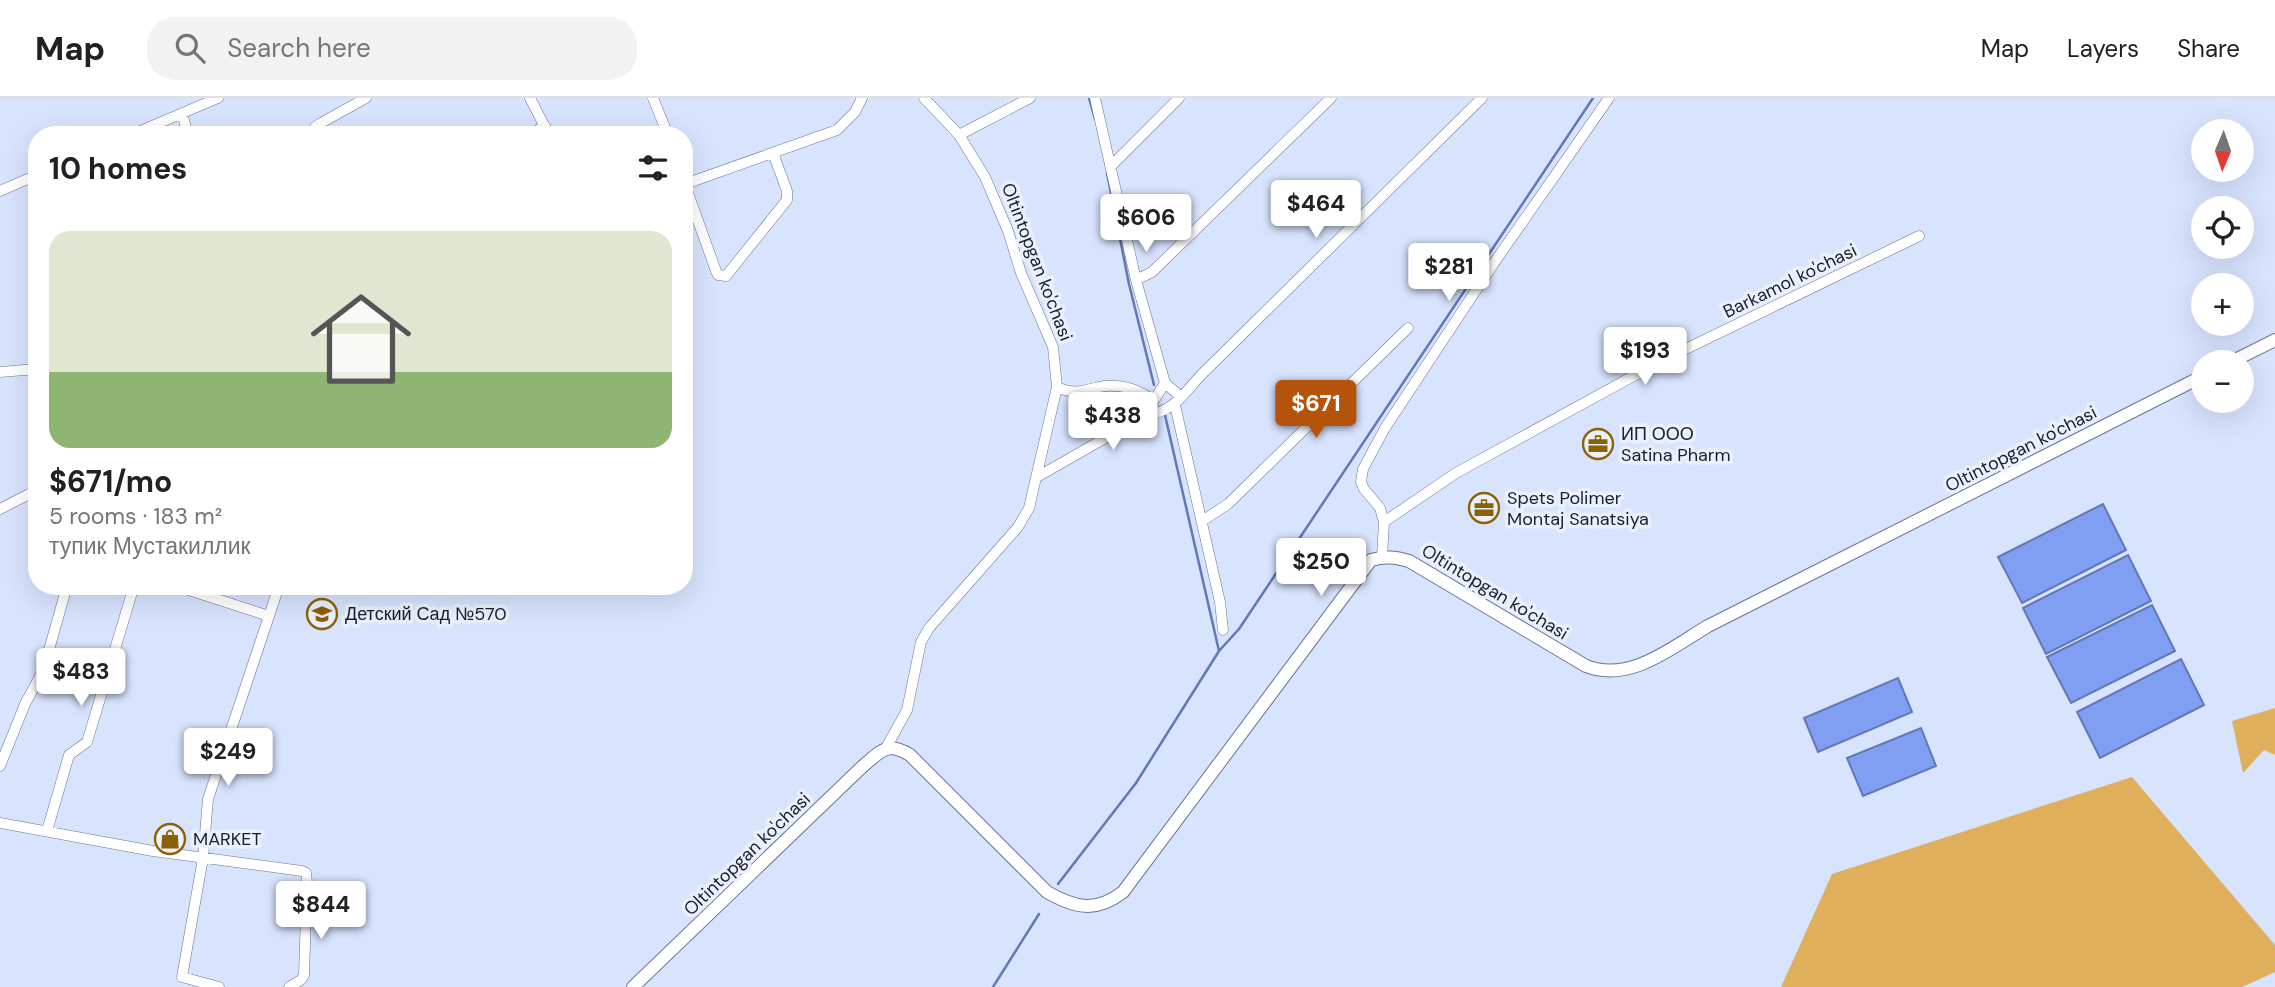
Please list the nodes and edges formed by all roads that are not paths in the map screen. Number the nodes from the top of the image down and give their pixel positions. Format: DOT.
graph roads {
  1 [pos="218,98"];
  2 [pos="366,98"];
  3 [pos="530,98"];
  4 [pos="653,98"];
  5 [pos="862,98"];
  6 [pos="924,98"];
  7 [pos="1030,98"];
  8 [pos="1095,98"];
  9 [pos="1179,98"];
  10 [pos="1331,98"];
  11 [pos="1482,98"];
  12 [pos="1620,98"];
  13 [pos="1607,101"];
  14 [pos="182,113"];
  15 [pos="152,126"];
  16 [pos="186,126"];
  17 [pos="316,126"];
  18 [pos="545,126"];
  19 [pos="665,126"];
  20 [pos="959,135"];
  21 [pos="773,153"];
  22 [pos="1111,166"];
  23 [pos="28,179"];
  24 [pos="693,180"];
  25 [pos="0,191"];
  26 [pos="693,206"];
  27 [pos="1919,236"];
  28 [pos="1136,280"];
  29 [pos="1408,328"];
  30 [pos="2275,340"];
  31 [pos="2254,350"];
  32 [pos="28,370"];
  33 [pos="0,372"];
  34 [pos="2191,382"];
  35 [pos="1165,383"];
  36 [pos="1057,387"];
  37 [pos="1153,400"];
  38 [pos="1178,401"];
  39 [pos="1144,416"];
  40 [pos="1037,477"];
  41 [pos="28,495"];
  42 [pos="0,509"];
  43 [pos="1202,521"];
  44 [pos="1384,522"];
  45 [pos="1382,557"];
  46 [pos="64,595"];
  47 [pos="131,595"];
  48 [pos="204,595"];
  49 [pos="276,595"];
  50 [pos="269,616"];
  51 [pos="1223,630"];
  52 [pos="886,748"];
  53 [pos="0,765"];
  54 [pos="0,823"];
  55 [pos="47,831"];
  56 [pos="203,858"];
  57 [pos="219,987"];
  58 [pos="289,987"];
  59 [pos="633,987"];
  1 -- 14 [label="street"];
  2 -- 17 [label="street"];
  3 -- 18 [label="street"];
  4 -- 19 [label="street"];
  5 -- 21 [label="street"];
  6 -- 20 [label="street, Oltintopgan ko'chasi"];
  7 -- 20 [label="street"];
  8 -- 22 [label="street"];
  9 -- 22 [label="street"];
  10 -- 28 [label="street"];
  11 -- 38 [label="street"];
  12 -- 13 [label="street"];
  13 -- 44 [label="street"];
  14 -- 15 [label="street"];
  14 -- 16 [label="street"];
  20 -- 36 [label="street, Oltintopgan ko'chasi"];
  21 -- 24 [label="street"];
  21 -- 26 [label="street"];
  22 -- 28 [label="street"];
  23 -- 25 [label="street"];
  27 -- 44 [label="street, Barkamol ko'chasi"];
  28 -- 35 [label="street"];
  29 -- 43 [label="street"];
  30 -- 31 [label="street"];
  32 -- 33 [label="street"];
  34 -- 45 [label="street, Oltintopgan ko'chasi"];
  35 -- 37 [label="street"];
  35 -- 38 [label="street"];
  36 -- 37 [label="street"];
  36 -- 40 [label="street, Oltintopgan ko'chasi"];
  37 -- 39 [label="street"];
  38 -- 39 [label="street"];
  38 -- 43 [label="street"];
  39 -- 40 [label="street"];
  40 -- 52 [label="street, Oltintopgan ko'chasi"];
  41 -- 42 [label="street"];
  43 -- 51 [label="street"];
  44 -- 45 [label="street"];
  45 -- 52 [label="street"];
  46 -- 53 [label="street"];
  47 -- 55 [label="street"];
  48 -- 50 [label="street"];
  49 -- 50 [label="street"];
  50 -- 56 [label="street"];
  52 -- 59 [label="street, Oltintopgan ko'chasi"];
  54 -- 55 [label="street"];
  55 -- 56 [label="street"];
  56 -- 57 [label="street"];
  56 -- 58 [label="street"];
}
